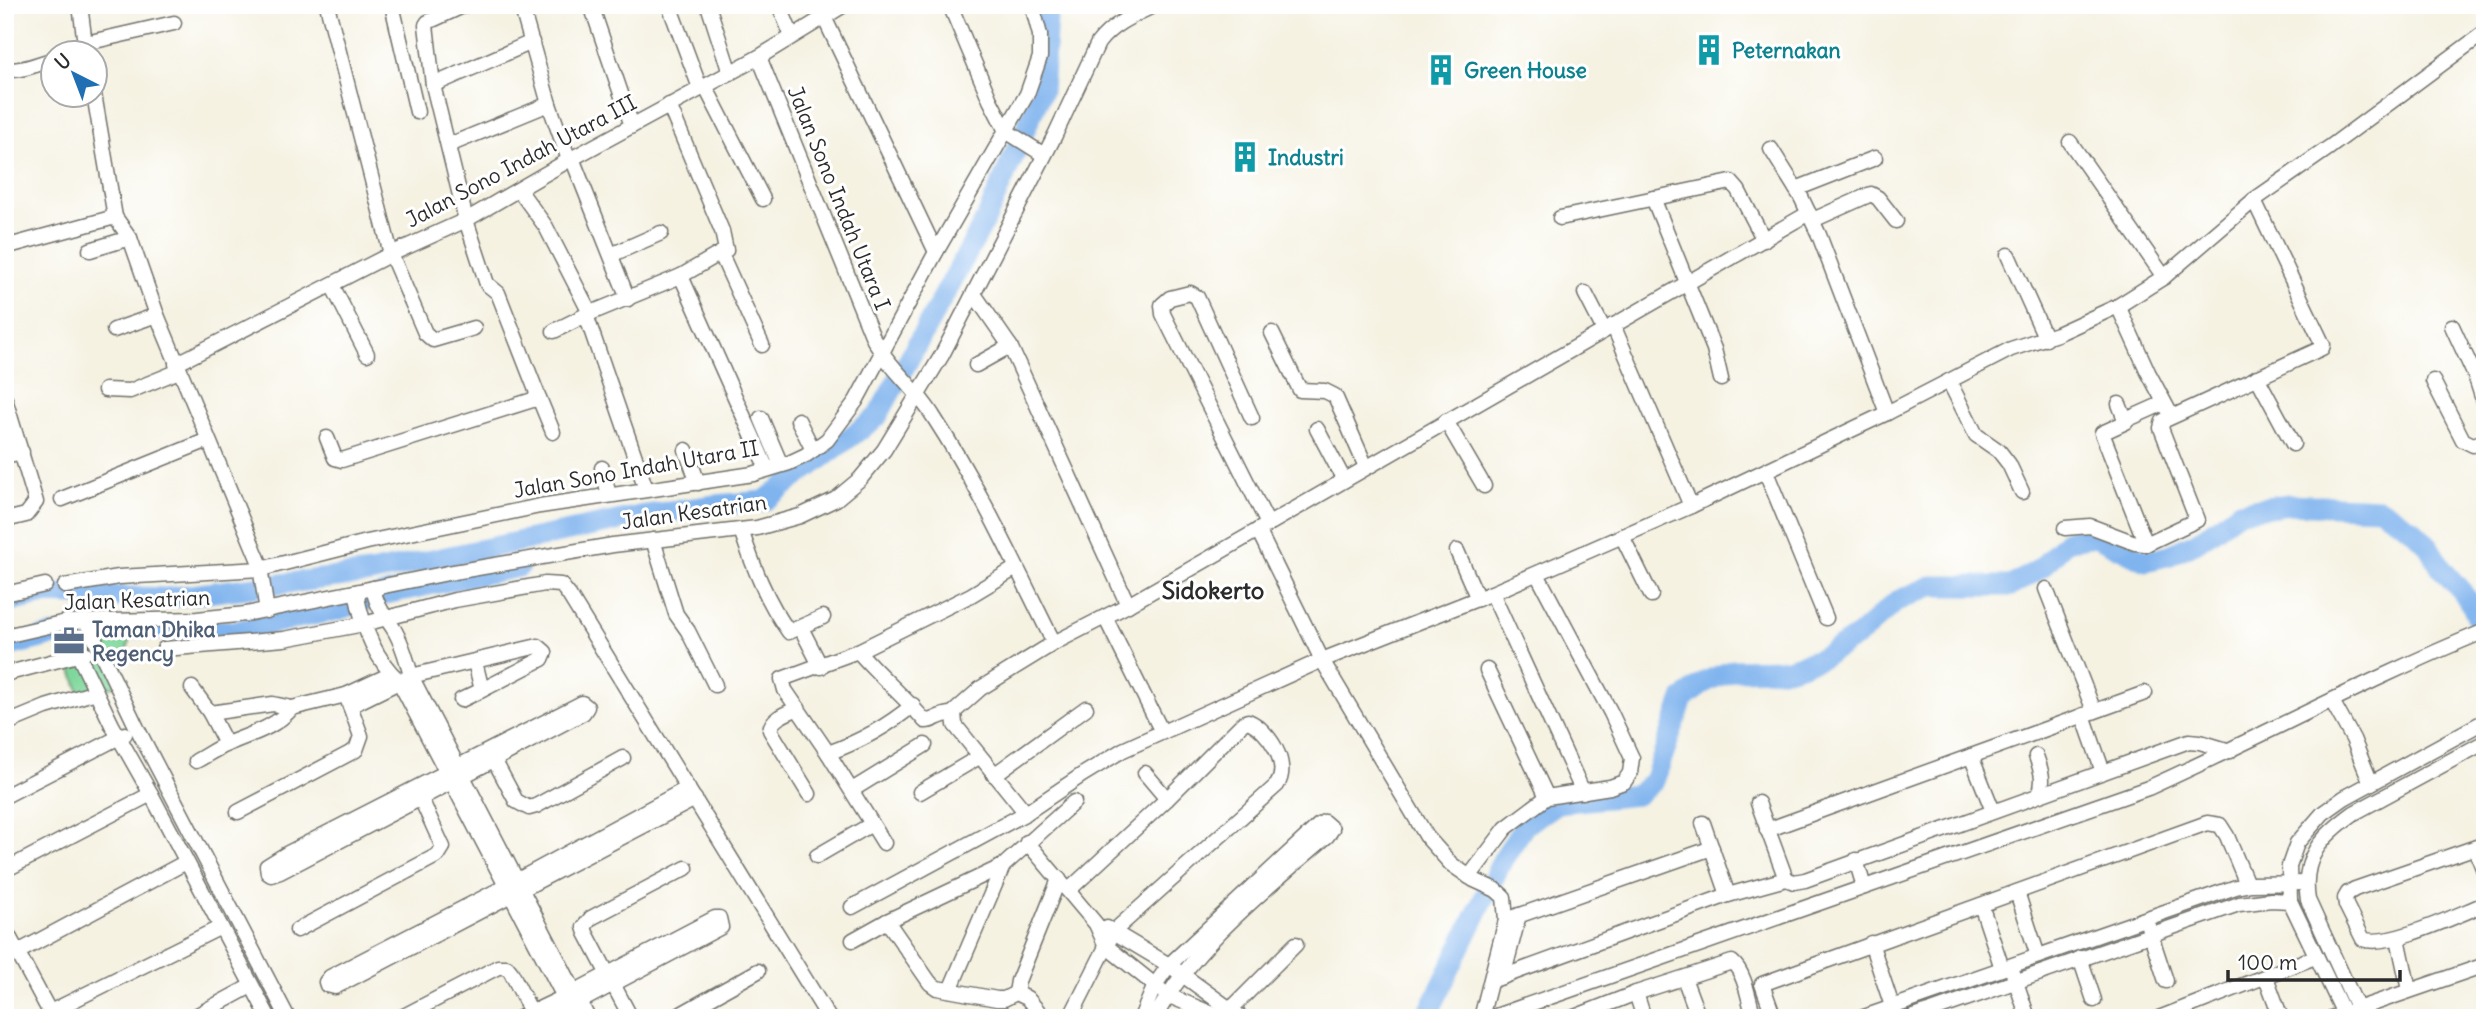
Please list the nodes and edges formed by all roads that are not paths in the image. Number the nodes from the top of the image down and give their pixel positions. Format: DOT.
graph roads {
  1 [pos="80,5"];
  2 [pos="327,5"];
  3 [pos="392,5"];
  4 [pos="464,5"];
  5 [pos="522,5"];
  6 [pos="592,5"];
  7 [pos="669,5"];
  8 [pos="708,5"];
  9 [pos="779,5"];
  10 [pos="844,5"];
  11 [pos="950,5"];
  12 [pos="1032,5"];
  13 [pos="1155,5"];
  14 [pos="824,17"];
  15 [pos="174,23"];
  16 [pos="2485,32"];
  17 [pos="792,36"];
  18 [pos="84,38"];
  19 [pos="532,42"];
  20 [pos="108,43"];
  21 [pos="759,57"];
  22 [pos="38,64"];
  23 [pos="5,69"];
  24 [pos="730,73"];
  25 [pos="433,85"];
  26 [pos="703,87"];
  27 [pos="549,104"];
  28 [pos="669,105"];
  29 [pos="96,108"];
  30 [pos="417,112"];
  31 [pos="632,126"];
  32 [pos="1007,132"];
  33 [pos="2070,142"];
  34 [pos="449,145"];
  35 [pos="1771,149"];
  36 [pos="1040,153"];
  37 [pos="1875,158"];
  38 [pos="570,159"];
  39 [pos="1796,189"];
  40 [pos="519,190"];
  41 [pos="1653,198"];
  42 [pos="763,199"];
  43 [pos="2254,200"];
  44 [pos="115,217"];
  45 [pos="1811,217"];
  46 [pos="1560,218"];
  47 [pos="466,220"];
  48 [pos="1896,221"];
  49 [pos="661,233"];
  50 [pos="130,237"];
  51 [pos="1764,240"];
  52 [pos="5,247"];
  53 [pos="90,250"];
  54 [pos="936,252"];
  55 [pos="391,254"];
  56 [pos="721,254"];
  57 [pos="2008,254"];
  58 [pos="611,255"];
  59 [pos="681,276"];
  60 [pos="2164,277"];
  61 [pos="1688,282"];
  62 [pos="332,285"];
  63 [pos="1585,293"];
  64 [pos="974,294"];
  65 [pos="628,299"];
  66 [pos="2118,306"];
  67 [pos="588,314"];
  68 [pos="156,316"];
  69 [pos="2452,326"];
  70 [pos="474,328"];
  71 [pos="1609,328"];
  72 [pos="114,330"];
  73 [pos="554,331"];
  74 [pos="1272,333"];
  75 [pos="2046,339"];
  76 [pos="762,345"];
  77 [pos="1010,346"];
  78 [pos="366,354"];
  79 [pos="884,357"];
  80 [pos="2485,361"];
  81 [pos="976,365"];
  82 [pos="177,367"];
  83 [pos="2257,377"];
  84 [pos="2476,378"];
  85 [pos="1721,380"];
  86 [pos="1949,381"];
  87 [pos="2433,381"];
  88 [pos="914,389"];
  89 [pos="105,390"];
  90 [pos="539,398"];
  91 [pos="5,399"];
  92 [pos="2119,404"];
  93 [pos="2485,406"];
  94 [pos="2168,409"];
  95 [pos="1887,413"];
  96 [pos="761,418"];
  97 [pos="1252,418"];
  98 [pos="798,420"];
  99 [pos="1446,421"];
  100 [pos="2126,421"];
  101 [pos="1317,429"];
  102 [pos="553,432"];
  103 [pos="327,438"];
  104 [pos="208,440"];
  105 [pos="2485,441"];
  106 [pos="2293,444"];
  107 [pos="686,450"];
  108 [pos="813,450"];
  109 [pos="22,452"];
  110 [pos="5,456"];
  111 [pos="774,467"];
  112 [pos="1366,467"];
  113 [pos="602,468"];
  114 [pos="1766,472"];
  115 [pos="1344,480"];
  116 [pos="698,483"];
  117 [pos="1484,486"];
  118 [pos="646,489"];
  119 [pos="2022,492"];
  120 [pos="609,495"];
  121 [pos="62,499"];
  122 [pos="1691,506"];
  123 [pos="5,520"];
  124 [pos="1263,527"];
  125 [pos="2065,528"];
  126 [pos="741,530"];
  127 [pos="1622,536"];
  128 [pos="653,540"];
  129 [pos="2146,544"];
  130 [pos="1457,551"];
  131 [pos="1016,568"];
  132 [pos="1537,574"];
  133 [pos="262,575"];
  134 [pos="45,585"];
  135 [pos="65,586"];
  136 [pos="2046,589"];
  137 [pos="373,590"];
  138 [pos="5,594"];
  139 [pos="1651,595"];
  140 [pos="1485,596"];
  141 [pos="1128,605"];
  142 [pos="359,606"];
  143 [pos="267,607"];
  144 [pos="382,614"];
  145 [pos="823,617"];
  146 [pos="1105,617"];
  147 [pos="1826,618"];
  148 [pos="801,628"];
  149 [pos="2485,631"];
  150 [pos="91,634"];
  151 [pos="5,636"];
  152 [pos="72,638"];
  153 [pos="1054,643"];
  154 [pos="164,649"];
  155 [pos="858,651"];
  156 [pos="1322,660"];
  157 [pos="475,662"];
  158 [pos="821,667"];
  159 [pos="1487,670"];
  160 [pos="5,674"];
  161 [pos="400,677"];
  162 [pos="715,685"];
  163 [pos="192,688"];
  164 [pos="482,690"];
  165 [pos="96,692"];
  166 [pos="2145,693"];
  167 [pos="348,701"];
  168 [pos="461,701"];
  169 [pos="2332,701"];
  170 [pos="913,705"];
  171 [pos="292,708"];
  172 [pos="798,708"];
  173 [pos="1086,708"];
  174 [pos="209,713"];
  175 [pos="2089,713"];
  176 [pos="953,714"];
  177 [pos="134,721"];
  178 [pos="2485,722"];
  179 [pos="5,724"];
  180 [pos="115,732"];
  181 [pos="1162,732"];
  182 [pos="2485,742"];
  183 [pos="226,744"];
  184 [pos="925,745"];
  185 [pos="2230,751"];
  186 [pos="828,753"];
  187 [pos="491,755"];
  188 [pos="1971,756"];
  189 [pos="2036,756"];
  190 [pos="979,757"];
  191 [pos="623,758"];
  192 [pos="196,761"];
  193 [pos="2104,772"];
  194 [pos="455,773"];
  195 [pos="1144,773"];
  196 [pos="994,775"];
  197 [pos="2371,783"];
  198 [pos="852,790"];
  199 [pos="920,792"];
  200 [pos="1583,792"];
  201 [pos="419,793"];
  202 [pos="692,793"];
  203 [pos="151,794"];
  204 [pos="809,794"];
  205 [pos="2039,795"];
  206 [pos="5,796"];
  207 [pos="1547,797"];
  208 [pos="1167,799"];
  209 [pos="1074,802"];
  210 [pos="1758,803"];
  211 [pos="1993,811"];
  212 [pos="238,812"];
  213 [pos="1026,813"];
  214 [pos="1703,823"];
  215 [pos="872,824"];
  216 [pos="1767,830"];
  217 [pos="329,839"];
  218 [pos="1027,842"];
  219 [pos="884,843"];
  220 [pos="2480,846"];
  221 [pos="1712,848"];
  222 [pos="817,856"];
  223 [pos="1856,860"];
  224 [pos="186,862"];
  225 [pos="1003,866"];
  226 [pos="685,868"];
  227 [pos="5,870"];
  228 [pos="2485,873"];
  229 [pos="1471,878"];
  230 [pos="1786,879"];
  231 [pos="2290,883"];
  232 [pos="2306,883"];
  233 [pos="2247,884"];
  234 [pos="1064,885"];
  235 [pos="218,886"];
  236 [pos="1864,887"];
  237 [pos="515,888"];
  238 [pos="2017,892"];
  239 [pos="204,895"];
  240 [pos="1728,895"];
  241 [pos="1247,899"];
  242 [pos="2290,901"];
  243 [pos="2485,904"];
  244 [pos="1981,905"];
  245 [pos="852,907"];
  246 [pos="1513,917"];
  247 [pos="2146,918"];
  248 [pos="887,921"];
  249 [pos="1096,924"];
  250 [pos="221,927"];
  251 [pos="5,929"];
  252 [pos="297,930"];
  253 [pos="1114,931"];
  254 [pos="2151,934"];
  255 [pos="2398,938"];
  256 [pos="412,940"];
  257 [pos="685,940"];
  258 [pos="853,940"];
  259 [pos="1871,943"];
  260 [pos="1296,944"];
  261 [pos="1106,947"];
  262 [pos="18,952"];
  263 [pos="2038,956"];
  264 [pos="2315,957"];
  265 [pos="2080,958"];
  266 [pos="1169,965"];
  267 [pos="2485,965"];
  268 [pos="2006,967"];
  269 [pos="758,971"];
  270 [pos="1181,975"];
  271 [pos="2266,977"];
  272 [pos="1684,978"];
  273 [pos="610,979"];
  274 [pos="1497,979"];
  275 [pos="2016,981"];
  276 [pos="2166,981"];
  277 [pos="1762,984"];
  278 [pos="1155,985"];
  279 [pos="251,986"];
  280 [pos="1745,989"];
  281 [pos="950,990"];
  282 [pos="2409,990"];
  283 [pos="1016,993"];
  284 [pos="1636,993"];
  285 [pos="1167,995"];
  286 [pos="2094,1000"];
  287 [pos="280,1002"];
  288 [pos="573,1003"];
  289 [pos="1894,1012"];
  290 [pos="1948,1012"];
  291 [pos="2194,1012"];
  292 [pos="2360,1013"];
  293 [pos="267,1014"];
  294 [pos="52,1015"];
  295 [pos="528,1016"];
  296 [pos="1231,1016"];
  297 [pos="1581,1016"];
  298 [pos="2340,1016"];
  299 [pos="192,1018"];
  300 [pos="288,1018"];
  301 [pos="400,1018"];
  302 [pos="549,1018"];
  303 [pos="588,1018"];
  304 [pos="631,1018"];
  305 [pos="674,1018"];
  306 [pos="829,1018"];
  307 [pos="1044,1018"];
  308 [pos="1070,1018"];
  309 [pos="1141,1018"];
  310 [pos="1156,1018"];
  311 [pos="1482,1018"];
  312 [pos="1490,1018"];
  313 [pos="1644,1018"];
  314 [pos="1699,1018"];
  315 [pos="1755,1018"];
  316 [pos="1774,1018"];
  317 [pos="1861,1018"];
  318 [pos="1911,1018"];
  319 [pos="2028,1018"];
  320 [pos="2160,1018"];
  321 [pos="2281,1018"];
  1 -- 18 [label="street"];
  2 -- 55 [label="street"];
  3 -- 30 [label="street"];
  4 -- 25 [label="street"];
  5 -- 19 [label="street"];
  6 -- 31 [label="street"];
  7 -- 26 [label="street"];
  8 -- 24 [label="street"];
  9 -- 17 [label="street"];
  10 -- 14 [label="street, Jalan Sono Indah Utara III"];
  11 -- 32 [label="street"];
  12 -- 32 [label="street, Jalan Sono Indah Utara II"];
  13 -- 36 [label="street, Jalan Kesatrian"];
  14 -- 17 [label="street, Jalan Sono Indah Utara III"];
  14 -- 54 [label="street"];
  15 -- 20 [label="street"];
  16 -- 43 [label="street"];
  17 -- 21 [label="street, Jalan Sono Indah Utara III"];
  19 -- 25 [label="street"];
  19 -- 27 [label="street"];
  21 -- 24 [label="street, Jalan Sono Indah Utara III"];
  21 -- 79 [label="street, Jalan Sono Indah Utara I"];
  22 -- 23 [label="street"];
  24 -- 26 [label="street, Jalan Sono Indah Utara III"];
  25 -- 34 [label="street"];
  26 -- 28 [label="street, Jalan Sono Indah Utara III"];
  26 -- 42 [label="street"];
  27 -- 34 [label="street"];
  27 -- 38 [label="street"];
  28 -- 31 [label="street, Jalan Sono Indah Utara III"];
  28 -- 56 [label="street"];
  29 -- 44 [label="street"];
  31 -- 38 [label="street, Jalan Sono Indah Utara III"];
  32 -- 36 [label="street"];
  32 -- 54 [label="street, Jalan Sono Indah Utara II"];
  33 -- 60 [label="street"];
  34 -- 47 [label="street"];
  35 -- 39 [label="street"];
  36 -- 64 [label="street, Jalan Kesatrian"];
  37 -- 39 [label="street"];
  38 -- 40 [label="street, Jalan Sono Indah Utara III"];
  38 -- 58 [label="street"];
  39 -- 45 [label="street"];
  40 -- 47 [label="street, Jalan Sono Indah Utara III"];
  40 -- 67 [label="street"];
  41 -- 46 [label="street"];
  41 -- 51 [label="street"];
  41 -- 61 [label="street"];
  43 -- 60 [label="street"];
  43 -- 83 [label="street"];
  44 -- 50 [label="street"];
  44 -- 52 [label="street"];
  45 -- 48 [label="street"];
  45 -- 51 [label="street"];
  45 -- 95 [label="street"];
  47 -- 55 [label="street, Jalan Sono Indah Utara III"];
  47 -- 90 [label="street"];
  49 -- 58 [label="street"];
  50 -- 53 [label="street"];
  50 -- 68 [label="street"];
  51 -- 61 [label="street"];
  54 -- 79 [label="street, Jalan Sono Indah Utara II"];
  55 -- 62 [label="street, Jalan Sono Indah Utara III"];
  55 -- 70 [label="street"];
  56 -- 59 [label="street"];
  56 -- 76 [label="street"];
  57 -- 75 [label="street"];
  58 -- 65 [label="street"];
  59 -- 65 [label="street"];
  59 -- 111 [label="street"];
  60 -- 66 [label="street"];
  61 -- 71 [label="street"];
  61 -- 85 [label="street"];
  62 -- 78 [label="street"];
  62 -- 82 [label="street, Jalan Sono Indah Utara III"];
  63 -- 71 [label="street"];
  64 -- 77 [label="street"];
  64 -- 88 [label="street, Jalan Kesatrian"];
  65 -- 67 [label="street"];
  66 -- 75 [label="street"];
  66 -- 94 [label="street"];
  67 -- 73 [label="street"];
  67 -- 118 [label="street"];
  68 -- 72 [label="street"];
  68 -- 82 [label="street"];
  69 -- 84 [label="street"];
  71 -- 99 [label="street"];
  71 -- 122 [label="street"];
  74 -- 112 [label="street"];
  75 -- 86 [label="street"];
  77 -- 81 [label="street"];
  77 -- 141 [label="street"];
  79 -- 88 [label="street, Jalan Sono Indah Utara I"];
  79 -- 108 [label="street, Jalan Sono Indah Utara II"];
  80 -- 84 [label="street"];
  82 -- 89 [label="street, Jalan Sono Indah Utara III"];
  82 -- 104 [label="street"];
  83 -- 94 [label="street"];
  83 -- 106 [label="street"];
  84 -- 93 [label="street"];
  86 -- 95 [label="street"];
  86 -- 119 [label="street"];
  87 -- 105 [label="street"];
  88 -- 126 [label="street, Jalan Kesatrian"];
  88 -- 131 [label="street, Jalan Sono Indah Utara I"];
  90 -- 102 [label="street"];
  90 -- 103 [label="street"];
  91 -- 109 [label="street"];
  92 -- 100 [label="street"];
  94 -- 100 [label="street"];
  94 -- 129 [label="street"];
  95 -- 114 [label="street"];
  96 -- 111 [label="street"];
  97 -- 124 [label="street"];
  98 -- 108 [label="street"];
  99 -- 112 [label="street"];
  99 -- 117 [label="street"];
  100 -- 129 [label="street"];
  101 -- 115 [label="street"];
  104 -- 121 [label="street"];
  104 -- 133 [label="street"];
  107 -- 116 [label="street"];
  108 -- 111 [label="street, Jalan Sono Indah Utara II"];
  109 -- 110 [label="street"];
  109 -- 123 [label="street"];
  111 -- 116 [label="street, Jalan Sono Indah Utara II"];
  112 -- 115 [label="street"];
  113 -- 120 [label="street"];
  114 -- 122 [label="street"];
  114 -- 147 [label="street"];
  115 -- 124 [label="street"];
  116 -- 118 [label="street, Jalan Sono Indah Utara II"];
  118 -- 120 [label="street, Jalan Sono Indah Utara II"];
  120 -- 133 [label="street, Jalan Sono Indah Utara II"];
  122 -- 127 [label="street"];
  124 -- 141 [label="street"];
  124 -- 156 [label="street"];
  125 -- 129 [label="street"];
  126 -- 128 [label="street, Jalan Kesatrian"];
  126 -- 148 [label="street"];
  127 -- 132 [label="street"];
  127 -- 139 [label="street"];
  128 -- 137 [label="street, Jalan Kesatrian"];
  128 -- 162 [label="street"];
  130 -- 140 [label="street"];
  131 -- 153 [label="street, Jalan Sono Indah Utara I"];
  131 -- 155 [label="street"];
  132 -- 140 [label="street"];
  132 -- 200 [label="street"];
  133 -- 135 [label="street, Jalan Sono Indah Utara II"];
  133 -- 143 [label="street"];
  134 -- 138 [label="street"];
  136 -- 175 [label="street"];
  137 -- 142 [label="street, Jalan Kesatrian"];
  137 -- 144 [label="street"];
  140 -- 156 [label="street"];
  140 -- 200 [label="street"];
  141 -- 146 [label="street"];
  142 -- 143 [label="street, Jalan Kesatrian"];
  142 -- 144 [label="street"];
  142 -- 154 [label="street"];
  142 -- 161 [label="street"];
  143 -- 150 [label="street, Jalan Kesatrian"];
  144 -- 161 [label="street"];
  144 -- 202 [label="street"];
  145 -- 148 [label="street"];
  146 -- 153 [label="street"];
  146 -- 181 [label="street"];
  148 -- 158 [label="street"];
  149 -- 169 [label="street"];
  150 -- 152 [label="street, Jalan Kesatrian"];
  150 -- 152 [label="street"];
  150 -- 177 [label="street"];
  151 -- 152 [label="street, Jalan Kesatrian"];
  152 -- 160 [label="street"];
  152 -- 165 [label="street"];
  153 -- 176 [label="street"];
  155 -- 158 [label="street"];
  155 -- 170 [label="street"];
  156 -- 181 [label="street"];
  156 -- 229 [label="street"];
  157 -- 161 [label="street"];
  157 -- 164 [label="street"];
  157 -- 164 [label="street"];
  158 -- 172 [label="street"];
  159 -- 207 [label="street"];
  161 -- 167 [label="street"];
  161 -- 194 [label="street"];
  163 -- 174 [label="street"];
  164 -- 168 [label="street"];
  165 -- 179 [label="street"];
  165 -- 180 [label="street"];
  166 -- 175 [label="street"];
  167 -- 171 [label="street"];
  167 -- 212 [label="street"];
  169 -- 185 [label="street"];
  169 -- 197 [label="street"];
  170 -- 176 [label="street"];
  170 -- 186 [label="street"];
  171 -- 174 [label="street"];
  171 -- 183 [label="street"];
  172 -- 186 [label="street"];
  172 -- 204 [label="street"];
  173 -- 196 [label="street"];
  174 -- 183 [label="street"];
  175 -- 188 [label="street"];
  175 -- 193 [label="street"];
  176 -- 190 [label="street"];
  177 -- 180 [label="street"];
  177 -- 235 [label="street"];
  178 -- 197 [label="street"];
  180 -- 203 [label="street"];
  180 -- 206 [label="street"];
  181 -- 213 [label="street"];
  182 -- 232 [label="street"];
  183 -- 192 [label="street"];
  184 -- 198 [label="street"];
  185 -- 193 [label="street"];
  185 -- 236 [label="street"];
  186 -- 198 [label="street"];
  187 -- 187 [label="street"];
  187 -- 191 [label="street"];
  187 -- 194 [label="street"];
  188 -- 211 [label="street"];
  188 -- 216 [label="street"];
  189 -- 205 [label="street"];
  190 -- 196 [label="street"];
  190 -- 199 [label="street"];
  193 -- 205 [label="street"];
  194 -- 201 [label="street"];
  194 -- 237 [label="street"];
  195 -- 208 [label="street"];
  196 -- 213 [label="street"];
  197 -- 231 [label="street"];
  198 -- 215 [label="street"];
  200 -- 207 [label="street"];
  201 -- 217 [label="street"];
  201 -- 252 [label="street"];
  202 -- 237 [label="street"];
  202 -- 306 [label="street"];
  203 -- 224 [label="street"];
  203 -- 227 [label="street"];
  205 -- 211 [label="street"];
  207 -- 229 [label="street"];
  208 -- 234 [label="street"];
  208 -- 253 [label="street"];
  209 -- 218 [label="street"];
  210 -- 216 [label="street"];
  211 -- 223 [label="street"];
  213 -- 245 [label="street"];
  214 -- 221 [label="street"];
  215 -- 219 [label="street"];
  215 -- 222 [label="street"];
  216 -- 230 [label="street"];
  218 -- 225 [label="street"];
  218 -- 234 [label="street"];
  220 -- 228 [label="street"];
  220 -- 255 [label="street"];
  221 -- 240 [label="street"];
  221 -- 246 [label="street"];
  223 -- 230 [label="street"];
  223 -- 236 [label="street"];
  224 -- 239 [label="street"];
  224 -- 262 [label="street"];
  225 -- 248 [label="street"];
  225 -- 281 [label="street"];
  226 -- 273 [label="street"];
  229 -- 246 [label="street"];
  230 -- 240 [label="street"];
  231 -- 232 [label="street"];
  231 -- 233 [label="street"];
  231 -- 242 [label="street"];
  232 -- 292 [label="street"];
  233 -- 238 [label="street"];
  233 -- 247 [label="street"];
  234 -- 249 [label="street"];
  234 -- 283 [label="street"];
  235 -- 239 [label="street"];
  235 -- 287 [label="street"];
  236 -- 312 [label="street"];
  237 -- 256 [label="street"];
  237 -- 288 [label="street"];
  238 -- 244 [label="street"];
  238 -- 263 [label="street"];
  239 -- 250 [label="street"];
  240 -- 274 [label="street"];
  241 -- 241 [label="street"];
  241 -- 266 [label="street"];
  241 -- 270 [label="street"];
  242 -- 254 [label="street"];
  242 -- 264 [label="street"];
  243 -- 255 [label="street"];
  244 -- 259 [label="street"];
  244 -- 268 [label="street"];
  246 -- 274 [label="street"];
  247 -- 254 [label="street"];
  247 -- 263 [label="street"];
  248 -- 258 [label="street"];
  248 -- 281 [label="street"];
  249 -- 253 [label="street"];
  249 -- 261 [label="street"];
  250 -- 279 [label="street"];
  250 -- 294 [label="street"];
  251 -- 262 [label="street"];
  253 -- 261 [label="street"];
  253 -- 266 [label="street"];
  254 -- 265 [label="street"];
  254 -- 276 [label="street"];
  255 -- 282 [label="street"];
  256 -- 256 [label="street"];
  257 -- 273 [label="street"];
  259 -- 277 [label="street"];
  259 -- 289 [label="street"];
  260 -- 296 [label="street"];
  261 -- 278 [label="street"];
  261 -- 308 [label="street"];
  262 -- 294 [label="street"];
  263 -- 268 [label="street"];
  264 -- 271 [label="street"];
  264 -- 298 [label="street"];
  265 -- 275 [label="street"];
  265 -- 286 [label="street"];
  266 -- 270 [label="street"];
  266 -- 278 [label="street"];
  267 -- 282 [label="street"];
  268 -- 275 [label="street"];
  268 -- 289 [label="street"];
  269 -- 305 [label="street"];
  270 -- 285 [label="street"];
  270 -- 296 [label="street"];
  271 -- 291 [label="street"];
  271 -- 321 [label="street"];
  272 -- 280 [label="street"];
  272 -- 284 [label="street"];
  272 -- 314 [label="street"];
  273 -- 288 [label="street"];
  273 -- 304 [label="street"];
  274 -- 311 [label="street"];
  275 -- 290 [label="street"];
  275 -- 319 [label="street"];
  277 -- 280 [label="street"];
  277 -- 316 [label="street"];
  278 -- 285 [label="street"];
  278 -- 309 [label="street"];
  279 -- 293 [label="street"];
  279 -- 299 [label="street"];
  280 -- 315 [label="street"];
  281 -- 283 [label="street"];
  282 -- 292 [label="street"];
  283 -- 307 [label="street"];
  284 -- 297 [label="street"];
  284 -- 313 [label="street"];
  285 -- 296 [label="street"];
  285 -- 310 [label="street"];
  287 -- 293 [label="street"];
  287 -- 300 [label="street"];
  288 -- 295 [label="street"];
  288 -- 302 [label="street"];
  288 -- 303 [label="street"];
  289 -- 317 [label="street"];
  290 -- 318 [label="street"];
  291 -- 320 [label="street"];
  292 -- 298 [label="street"];
  295 -- 301 [label="street"];
}
